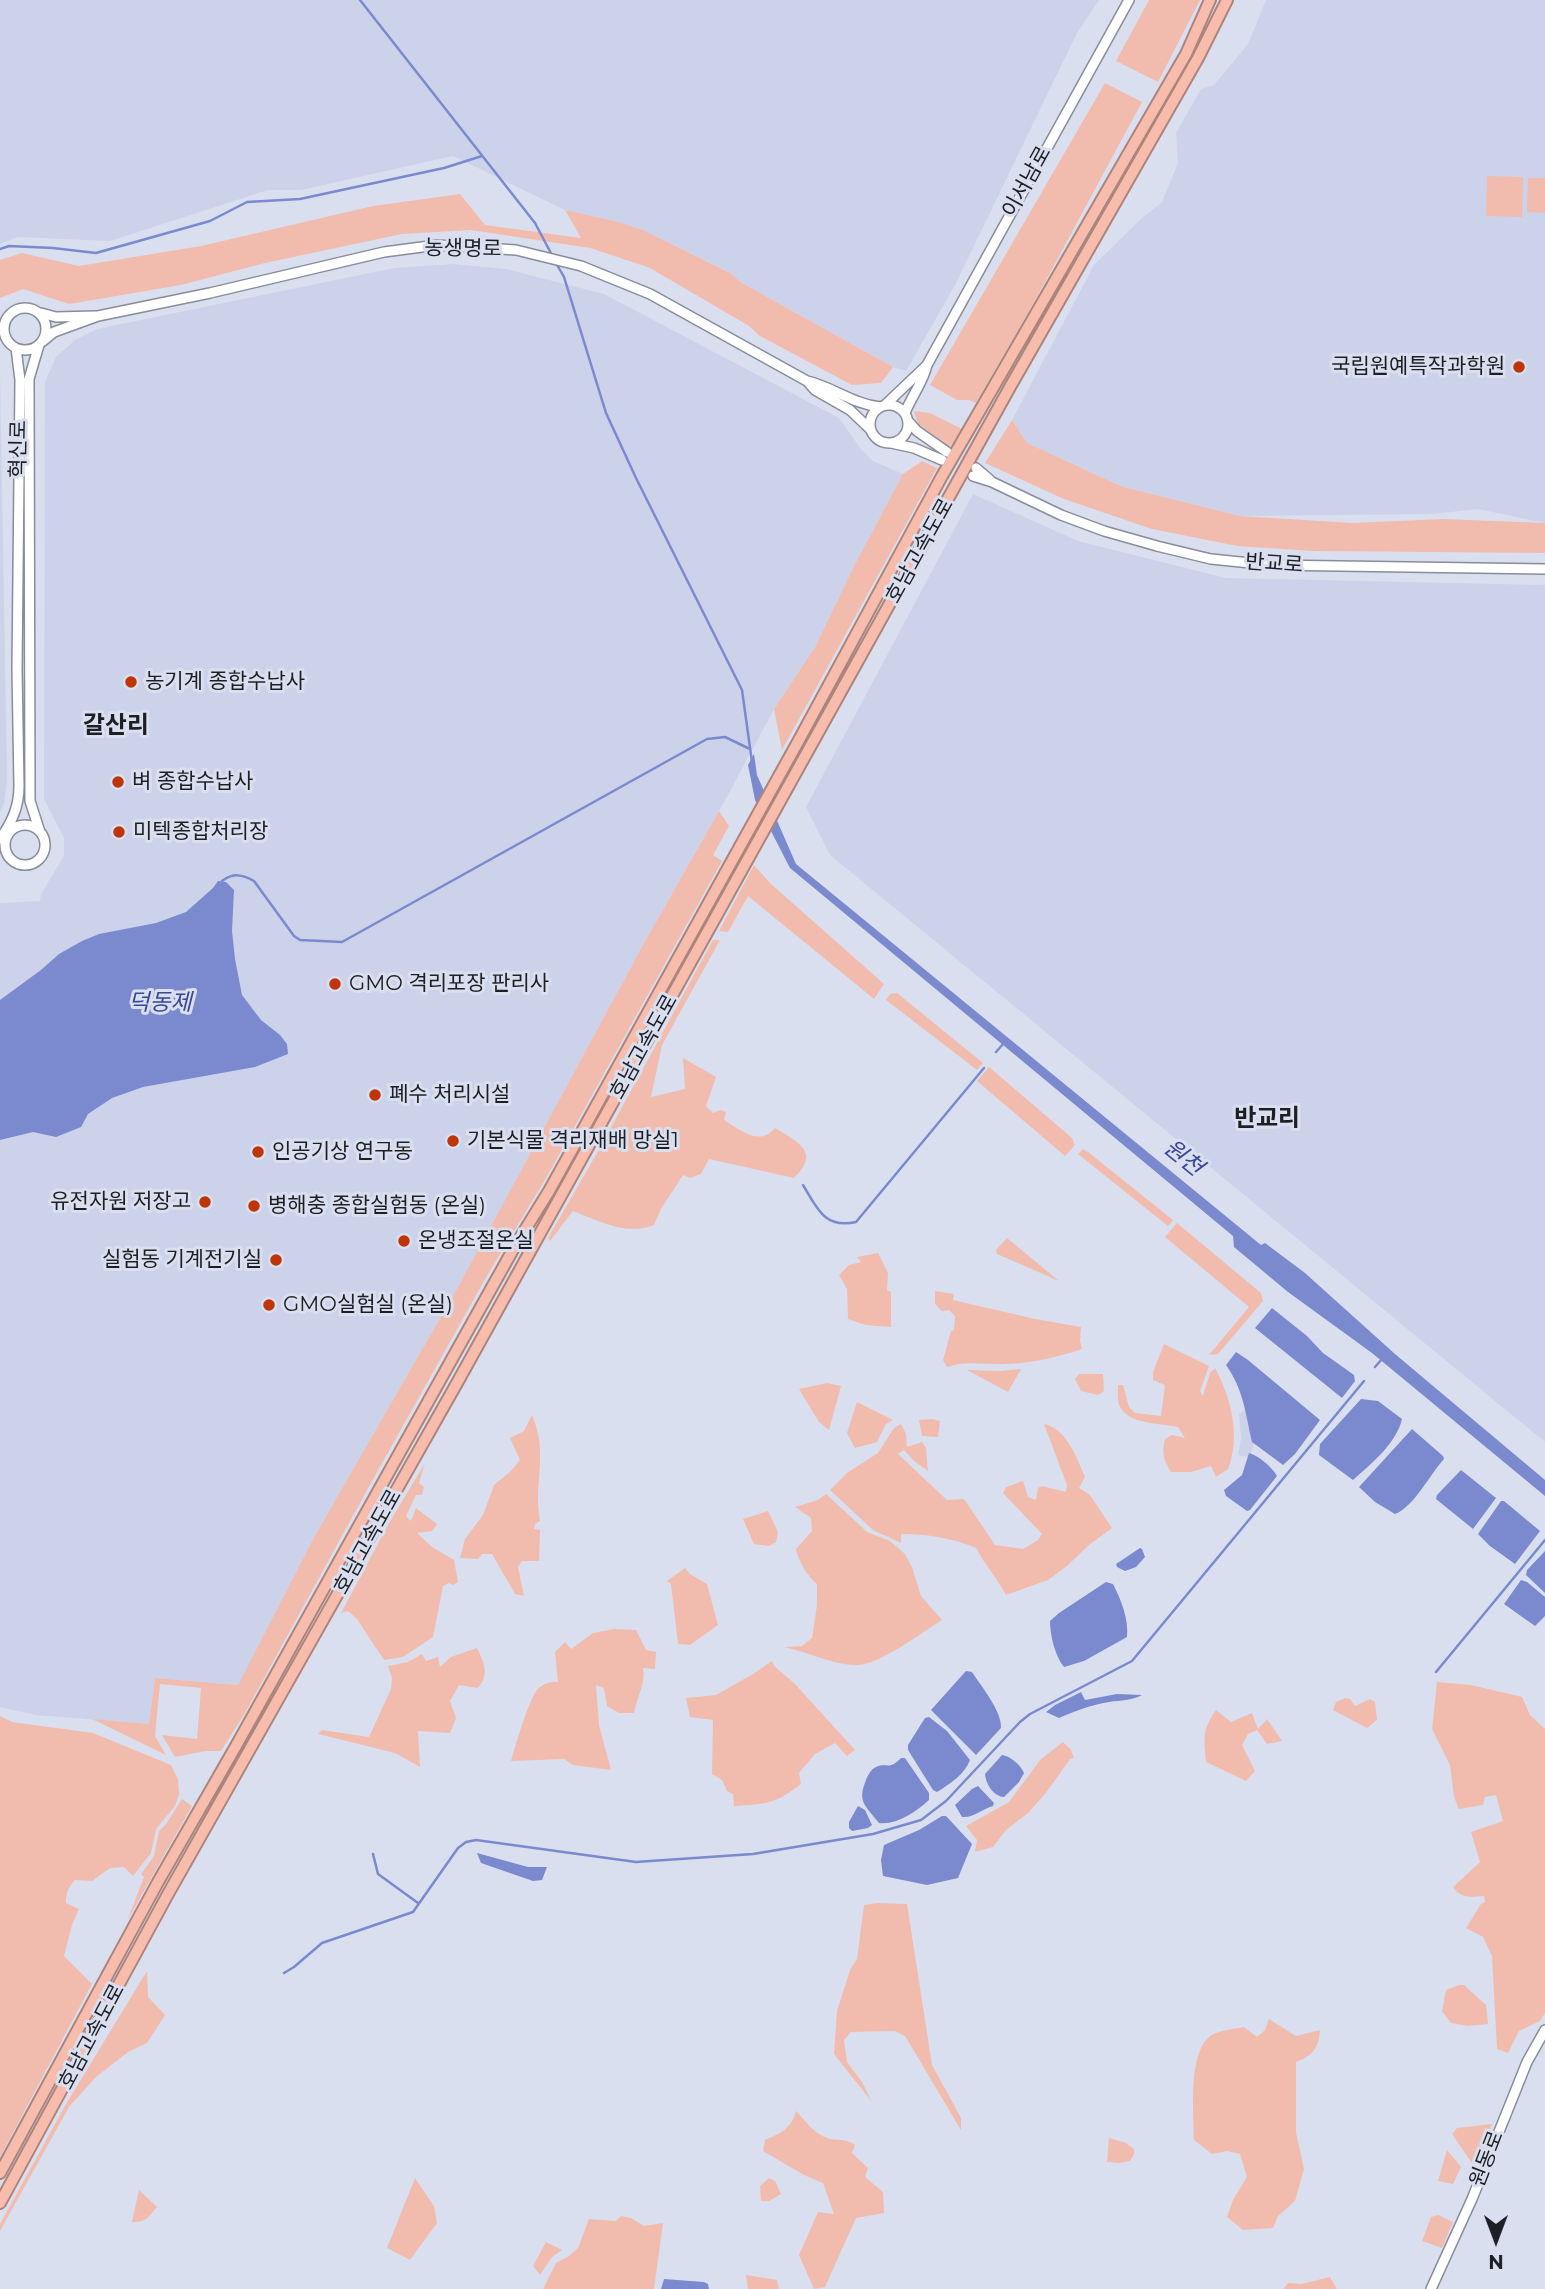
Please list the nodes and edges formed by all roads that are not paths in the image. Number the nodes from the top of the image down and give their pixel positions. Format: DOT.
graph roads {
  1 [pos="1129,0"];
  2 [pos="1210,0"];
  3 [pos="1227,0"];
  4 [pos="40,313"];
  5 [pos="8,316"];
  6 [pos="98,316"];
  7 [pos="0,323"];
  8 [pos="0,343"];
  9 [pos="41,343"];
  10 [pos="13,346"];
  11 [pos="927,365"];
  12 [pos="807,381"];
  13 [pos="882,406"];
  14 [pos="906,417"];
  15 [pos="871,430"];
  16 [pos="889,443"];
  17 [pos="975,472"];
  18 [pos="1545,569"];
  19 [pos="40,832"];
  20 [pos="5,835"];
  21 [pos="0,863"];
  22 [pos="17,863"];
  23 [pos="1545,2030"];
  24 [pos="0,2173"];
  25 [pos="0,2203"];
  26 [pos="1431,2289"];
  1 -- 11 [label="main road, 이서남로"];
  2 -- 24 [label="highway, 호남고속도로"];
  3 -- 25 [label="highway, 호남고속도로"];
  4 -- 5 [label="main road, 농생명로"];
  4 -- 6 [label="main road, 농생명로"];
  4 -- 9 [label="main road"];
  5 -- 7 [label="main road"];
  5 -- 10 [label="main road"];
  6 -- 9 [label="main road, 농생명로"];
  6 -- 12 [label="main road, 농생명로"];
  8 -- 10 [label="main road, 농생명로"];
  9 -- 10 [label="main road, 농생명로"];
  9 -- 19 [label="main road, 혁신로"];
  10 -- 20 [label="main road, 혁신로"];
  11 -- 13 [label="main road, 이서남로"];
  11 -- 14 [label="main road, 이서남로"];
  12 -- 13 [label="main road, 농생명로"];
  12 -- 15 [label="main road, 농생명로"];
  13 -- 14 [label="main road, 농생명로"];
  13 -- 15 [label="main road"];
  14 -- 16 [label="main road"];
  14 -- 16 [label="main road, 농생명로"];
  15 -- 16 [label="main road, 농생명로"];
  17 -- 18 [label="main road, 반교로"];
  19 -- 20 [label="main road"];
  19 -- 22 [label="main road, 혁신로"];
  20 -- 22 [label="main road"];
  21 -- 22 [label="main road, 혁신로"];
  23 -- 26 [label="main road, 원동로"];
}
